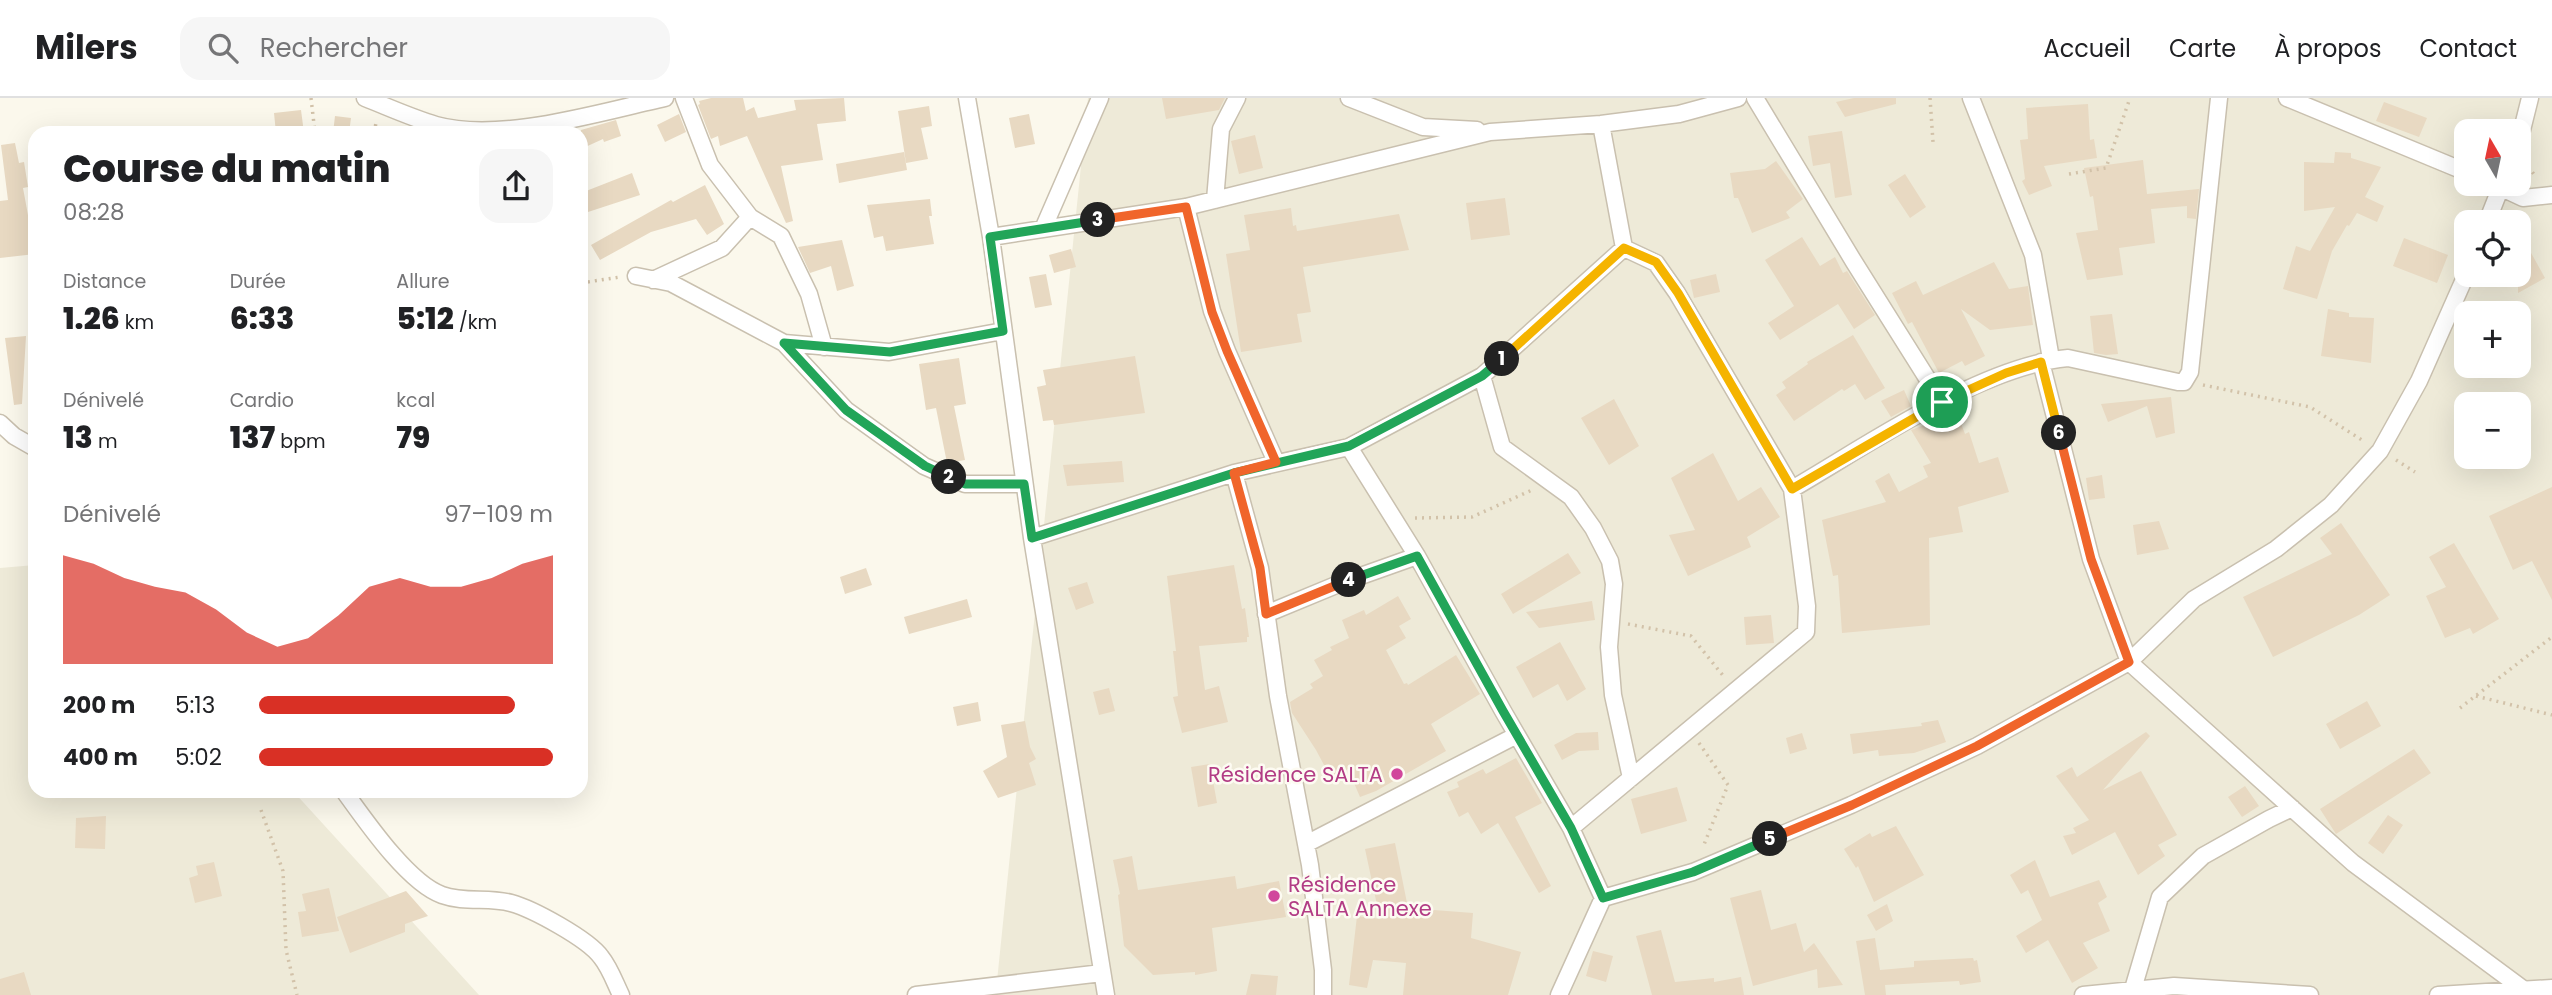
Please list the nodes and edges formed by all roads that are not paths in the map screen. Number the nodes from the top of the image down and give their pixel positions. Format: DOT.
graph roads {
  1 [pos="365,98"];
  2 [pos="665,98"];
  3 [pos="684,98"];
  4 [pos="967,98"];
  5 [pos="1100,98"];
  6 [pos="1237,98"];
  7 [pos="1349,98"];
  8 [pos="1738,98"];
  9 [pos="1755,98"];
  10 [pos="1972,98"];
  11 [pos="2219,98"];
  12 [pos="2287,98"];
  13 [pos="2530,98"];
  14 [pos="2525,119"];
  15 [pos="1601,124"];
  16 [pos="444,126"];
  17 [pos="530,126"];
  18 [pos="1490,132"];
  19 [pos="2454,167"];
  20 [pos="2551,195"];
  21 [pos="2519,196"];
  22 [pos="1215,200"];
  23 [pos="1186,207"];
  24 [pos="750,217"];
  25 [pos="1043,229"];
  26 [pos="990,237"];
  27 [pos="1624,248"];
  28 [pos="636,276"];
  29 [pos="653,280"];
  30 [pos="2461,287"];
  31 [pos="1003,331"];
  32 [pos="784,343"];
  33 [pos="824,347"];
  34 [pos="2046,361"];
  35 [pos="1482,376"];
  36 [pos="1942,402"];
  37 [pos="0,423"];
  38 [pos="28,444"];
  39 [pos="1349,446"];
  40 [pos="1276,462"];
  41 [pos="1234,473"];
  42 [pos="1024,484"];
  43 [pos="1792,489"];
  44 [pos="1032,538"];
  45 [pos="1417,556"];
  46 [pos="1266,614"];
  47 [pos="2129,662"];
  48 [pos="1517,735"];
  49 [pos="1631,778"];
  50 [pos="349,798"];
  51 [pos="2292,808"];
  52 [pos="1571,828"];
  53 [pos="1306,844"];
  54 [pos="1603,898"];
  55 [pos="1102,973"];
  56 [pos="2552,988"];
  57 [pos="2133,989"];
  58 [pos="2176,990"];
  59 [pos="2529,992"];
  60 [pos="621,995"];
  61 [pos="916,995"];
  62 [pos="1106,995"];
  63 [pos="1323,995"];
  64 [pos="1559,995"];
  65 [pos="2083,995"];
  66 [pos="2310,995"];
  67 [pos="2438,995"];
  1 -- 16 [label="street"];
  2 -- 17 [label="street"];
  3 -- 24 [label="street"];
  4 -- 26 [label="street"];
  5 -- 25 [label="street"];
  6 -- 22 [label="street"];
  7 -- 18 [label="street"];
  8 -- 15 [label="street"];
  9 -- 36 [label="street"];
  10 -- 34 [label="street"];
  11 -- 34 [label="street"];
  12 -- 19 [label="street"];
  13 -- 14 [label="street"];
  15 -- 18 [label="street"];
  15 -- 27 [label="street"];
  18 -- 22 [label="street"];
  20 -- 21 [label="street"];
  22 -- 23 [label="street"];
  23 -- 25 [label="street"];
  23 -- 40 [label="street"];
  24 -- 29 [label="street"];
  24 -- 33 [label="street"];
  25 -- 26 [label="street"];
  26 -- 31 [label="street"];
  27 -- 35 [label="street"];
  27 -- 43 [label="street"];
  28 -- 29 [label="street"];
  29 -- 32 [label="street"];
  30 -- 47 [label="street"];
  31 -- 33 [label="street"];
  31 -- 42 [label="street"];
  32 -- 33 [label="street"];
  32 -- 42 [label="street"];
  34 -- 36 [label="street"];
  34 -- 47 [label="street"];
  35 -- 39 [label="street"];
  35 -- 49 [label="street"];
  36 -- 43 [label="street"];
  37 -- 38 [label="street"];
  39 -- 40 [label="street"];
  39 -- 45 [label="street"];
  40 -- 41 [label="street"];
  41 -- 44 [label="street"];
  41 -- 46 [label="street"];
  42 -- 44 [label="street"];
  43 -- 49 [label="street"];
  44 -- 55 [label="street"];
  45 -- 46 [label="street"];
  45 -- 48 [label="street"];
  46 -- 53 [label="street"];
  47 -- 51 [label="street"];
  47 -- 54 [label="street"];
  48 -- 52 [label="street"];
  48 -- 53 [label="street"];
  49 -- 52 [label="street"];
  50 -- 60 [label="street"];
  51 -- 57 [label="street"];
  51 -- 59 [label="street"];
  52 -- 54 [label="street"];
  53 -- 63 [label="street"];
  54 -- 64 [label="street"];
  55 -- 61 [label="street"];
  55 -- 62 [label="street"];
  56 -- 59 [label="street"];
  57 -- 58 [label="street"];
  57 -- 65 [label="street"];
  58 -- 66 [label="street"];
  59 -- 67 [label="street"];
}
